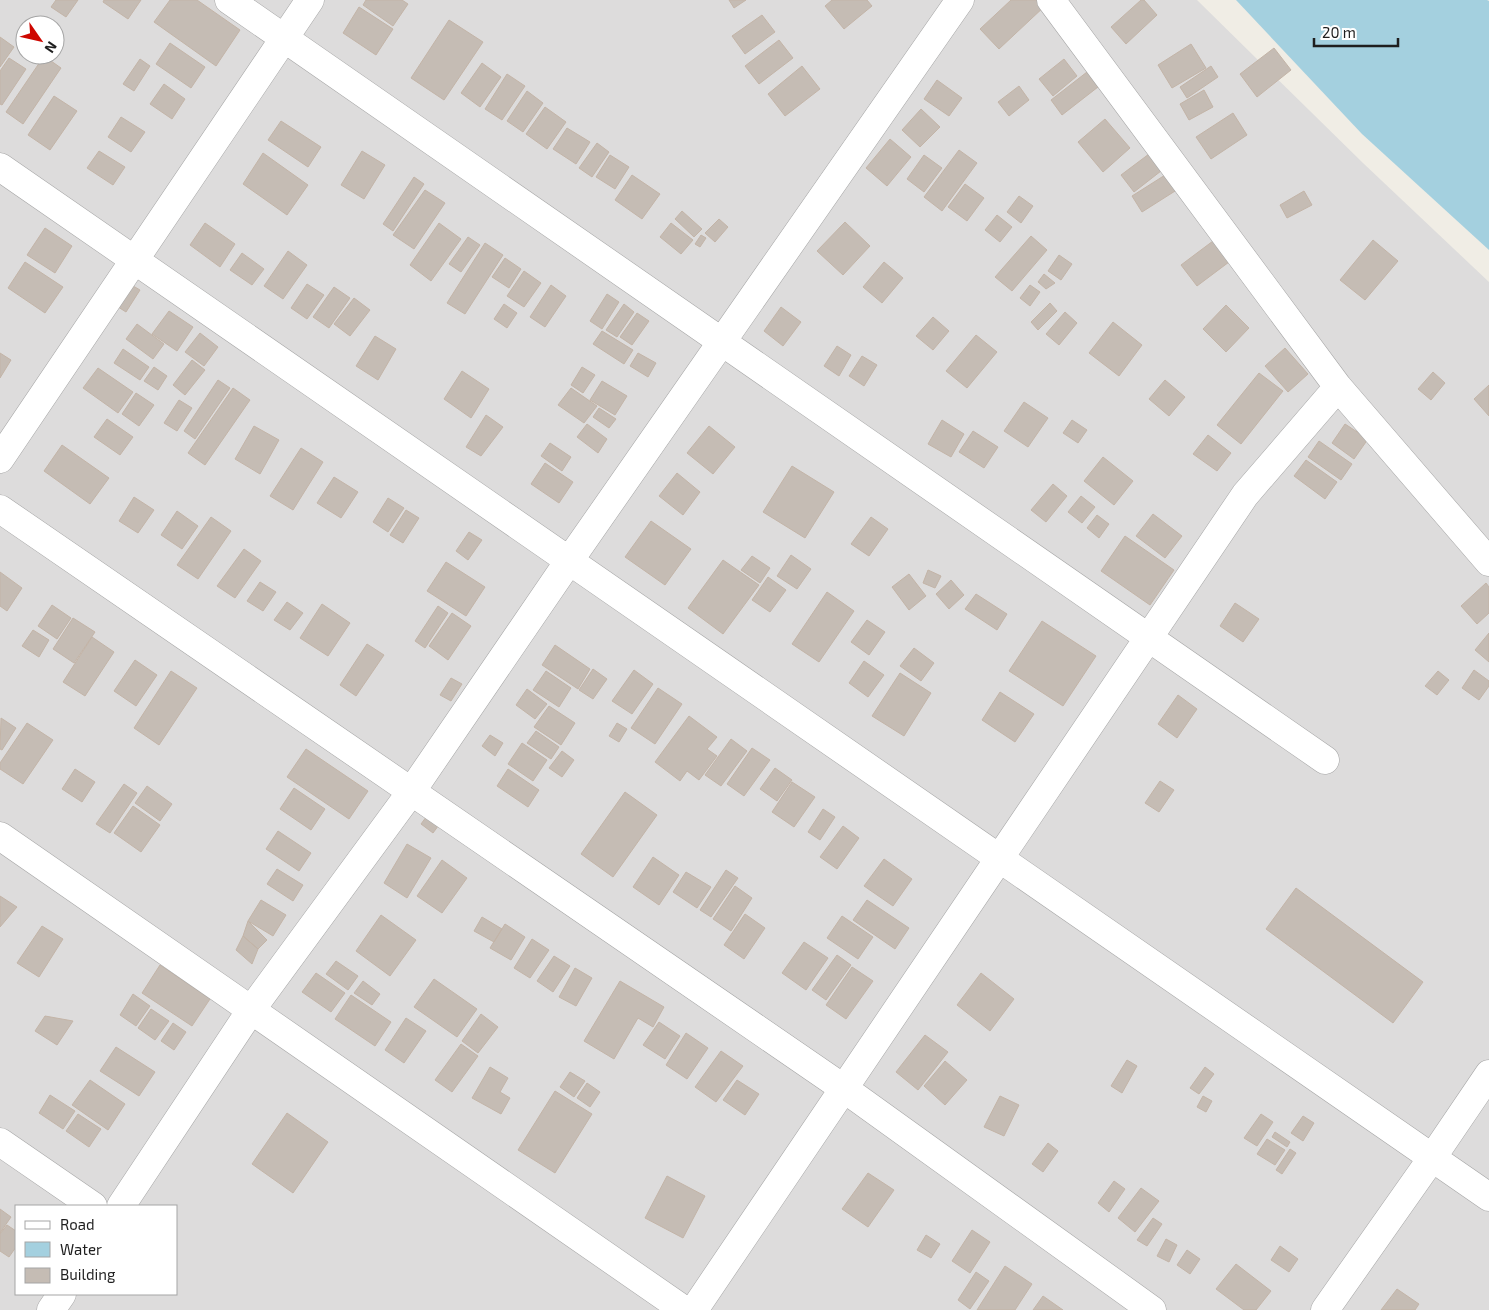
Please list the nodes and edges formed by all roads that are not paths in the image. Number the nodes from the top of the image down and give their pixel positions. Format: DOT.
graph roads {
  1 [pos="229,0"];
  2 [pos="310,0"];
  3 [pos="960,0"];
  4 [pos="1051,0"];
  5 [pos="284,38"];
  6 [pos="0,167"];
  7 [pos="134,260"];
  8 [pos="722,342"];
  9 [pos="1338,386"];
  10 [pos="0,459"];
  11 [pos="0,509"];
  12 [pos="569,561"];
  13 [pos="1489,562"];
  14 [pos="1148,638"];
  15 [pos="1325,760"];
  16 [pos="411,792"];
  17 [pos="0,836"];
  18 [pos="999,859"];
  19 [pos="251,1010"];
  20 [pos="1489,1074"];
  21 [pos="844,1088"];
  22 [pos="0,1142"];
  23 [pos="1432,1158"];
  24 [pos="1489,1198"];
  25 [pos="91,1205"];
  26 [pos="122,1205"];
  27 [pos="61,1295"];
  28 [pos="52,1310"];
  29 [pos="684,1310"];
  30 [pos="694,1310"];
  31 [pos="1152,1310"];
  32 [pos="1325,1310"];
  1 -- 5 [label="street"];
  2 -- 5 [label="street"];
  3 -- 8 [label="street"];
  4 -- 9 [label="street"];
  5 -- 7 [label="street"];
  5 -- 8 [label="street"];
  6 -- 7 [label="street"];
  7 -- 10 [label="street"];
  7 -- 12 [label="street"];
  8 -- 12 [label="street"];
  8 -- 14 [label="street"];
  9 -- 13 [label="street"];
  9 -- 14 [label="street"];
  11 -- 16 [label="street"];
  12 -- 16 [label="street"];
  12 -- 18 [label="street"];
  14 -- 15 [label="street"];
  14 -- 18 [label="street"];
  16 -- 19 [label="street"];
  16 -- 21 [label="street"];
  17 -- 19 [label="street"];
  18 -- 21 [label="street"];
  18 -- 23 [label="street"];
  19 -- 26 [label="street"];
  19 -- 29 [label="street"];
  20 -- 23 [label="street"];
  21 -- 30 [label="street"];
  21 -- 31 [label="street"];
  22 -- 25 [label="street"];
  23 -- 24 [label="street"];
  23 -- 32 [label="street"];
  27 -- 28 [label="street"];
}
